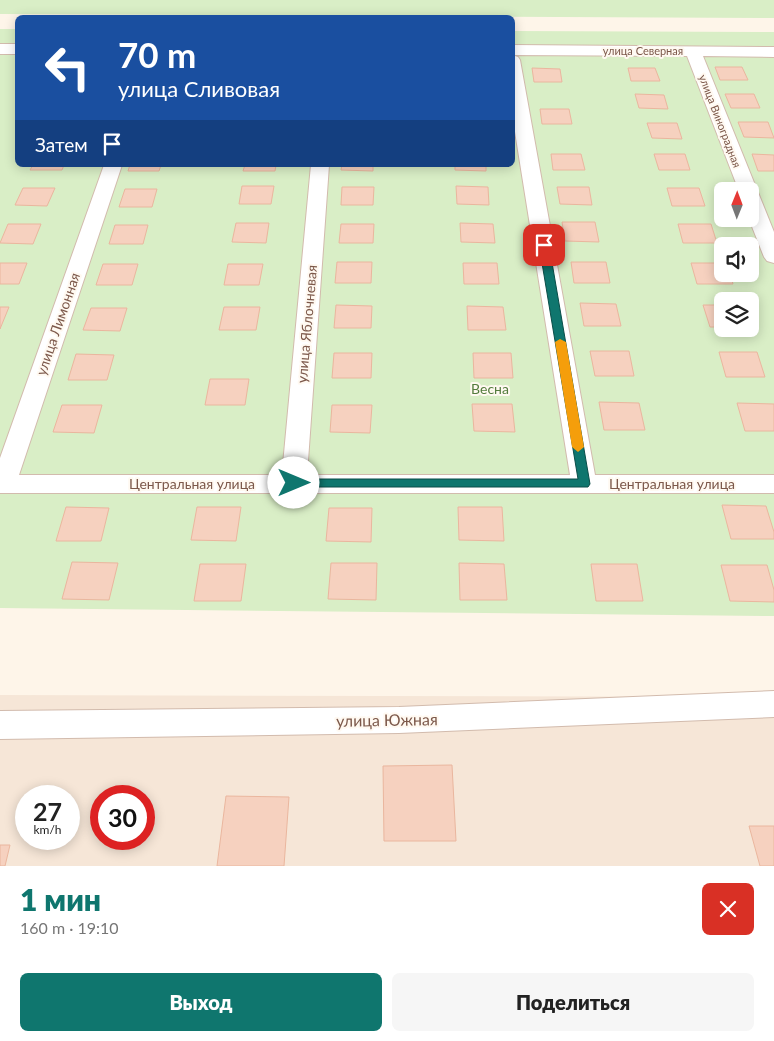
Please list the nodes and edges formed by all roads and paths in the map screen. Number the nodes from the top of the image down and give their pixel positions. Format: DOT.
graph roads {
  1 [pos="0,49"];
  2 [pos="15,49"];
  3 [pos="515,50"];
  4 [pos="693,51"];
  5 [pos="774,52"];
  6 [pos="515,78"];
  7 [pos="112,167"];
  8 [pos="320,167"];
  9 [pos="744,182"];
  10 [pos="759,219"];
  11 [pos="774,258"];
  12 [pos="294,483"];
  13 [pos="2,484"];
  14 [pos="584,484"];
  15 [pos="774,484"];
  16 [pos="774,704"];
  17 [pos="0,725"];
  1 -- 2 [label="street"];
  3 -- 4 [label="street, улица Северная"];
  4 -- 5 [label="street, улица Северная"];
  4 -- 9 [label="street, улица Виноградная"];
  6 -- 14 [label="street"];
  7 -- 13 [label="street, улица Лимонная"];
  8 -- 12 [label="street, улица Яблочневая"];
  10 -- 11 [label="street"];
  12 -- 13 [label="street, Центральная улица"];
  12 -- 14 [label="street, Центральная улица"];
  14 -- 15 [label="street, Центральная улица"];
  16 -- 17 [label="street, улица Южная"];
}
